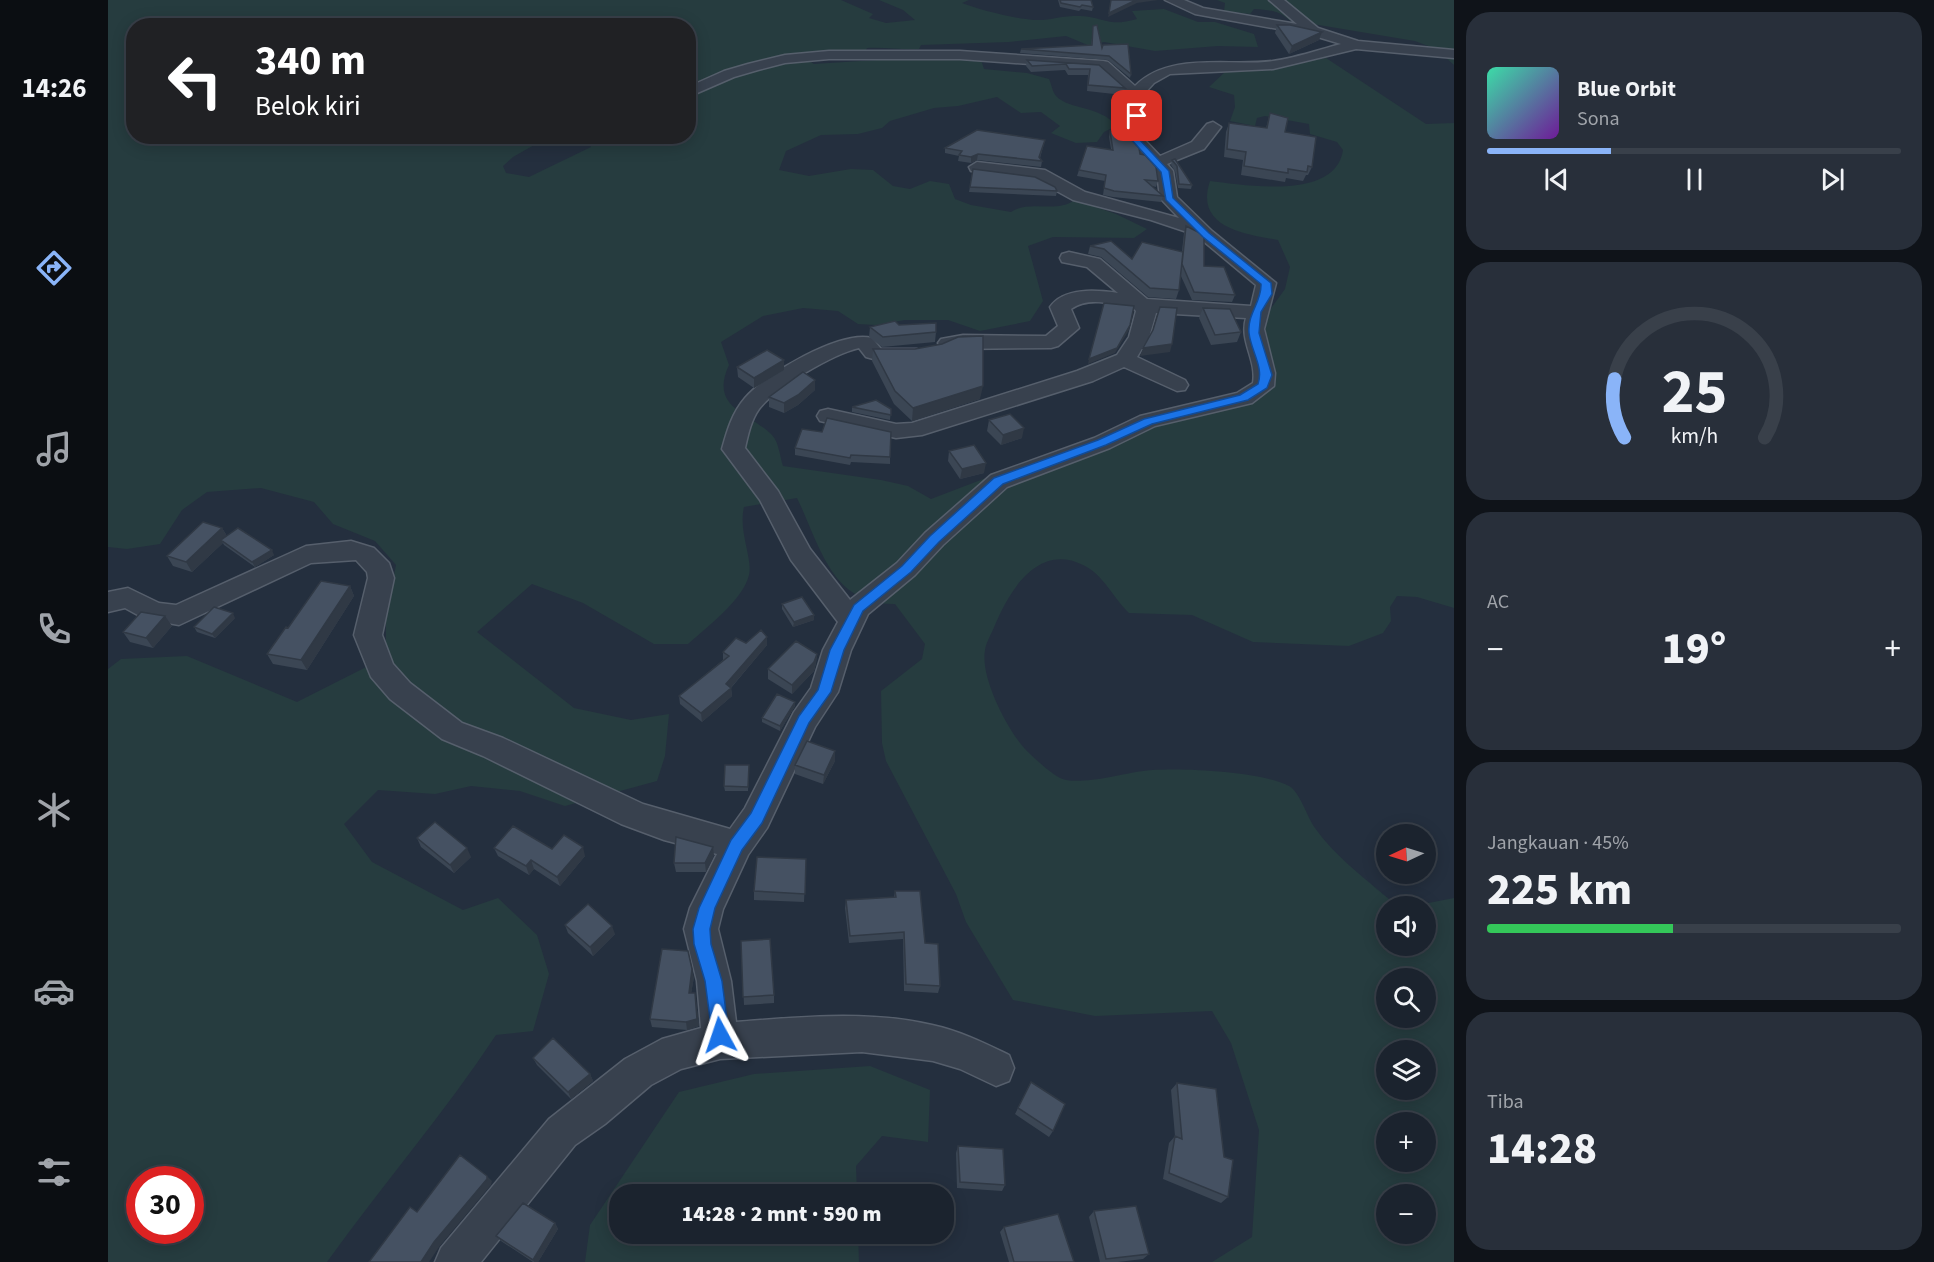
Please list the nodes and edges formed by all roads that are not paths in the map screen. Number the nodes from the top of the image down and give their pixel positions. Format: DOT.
graph roads {
  1 [pos="1172,0"];
  2 [pos="1276,0"];
  3 [pos="1314,31"];
  4 [pos="1356,45"];
  5 [pos="1454,54"];
  6 [pos="696,89"];
  7 [pos="1135,94"];
  8 [pos="1213,127"];
  9 [pos="1158,161"];
  10 [pos="977,167"];
  11 [pos="1206,235"];
  12 [pos="1070,258"];
  13 [pos="1143,306"];
  14 [pos="1256,312"];
  15 [pos="1124,359"];
  16 [pos="1177,385"];
  17 [pos="828,416"];
  18 [pos="108,602"];
  19 [pos="851,620"];
  20 [pos="737,845"];
  21 [pos="720,1041"];
  22 [pos="996,1068"];
  23 [pos="455,1262"];
  1 -- 3 [label="street"];
  2 -- 3 [label="street"];
  3 -- 4 [label="street"];
  4 -- 5 [label="street"];
  4 -- 7 [label="street"];
  6 -- 7 [label="street"];
  7 -- 9 [label="street"];
  8 -- 9 [label="street"];
  9 -- 11 [label="street"];
  10 -- 11 [label="street"];
  11 -- 14 [label="street"];
  12 -- 13 [label="street"];
  13 -- 14 [label="street"];
  13 -- 15 [label="street"];
  13 -- 19 [label="street"];
  14 -- 19 [label="street"];
  15 -- 16 [label="street"];
  15 -- 17 [label="street"];
  18 -- 20 [label="street"];
  19 -- 20 [label="street"];
  20 -- 21 [label="street"];
  21 -- 22 [label="street"];
  21 -- 23 [label="street"];
}
